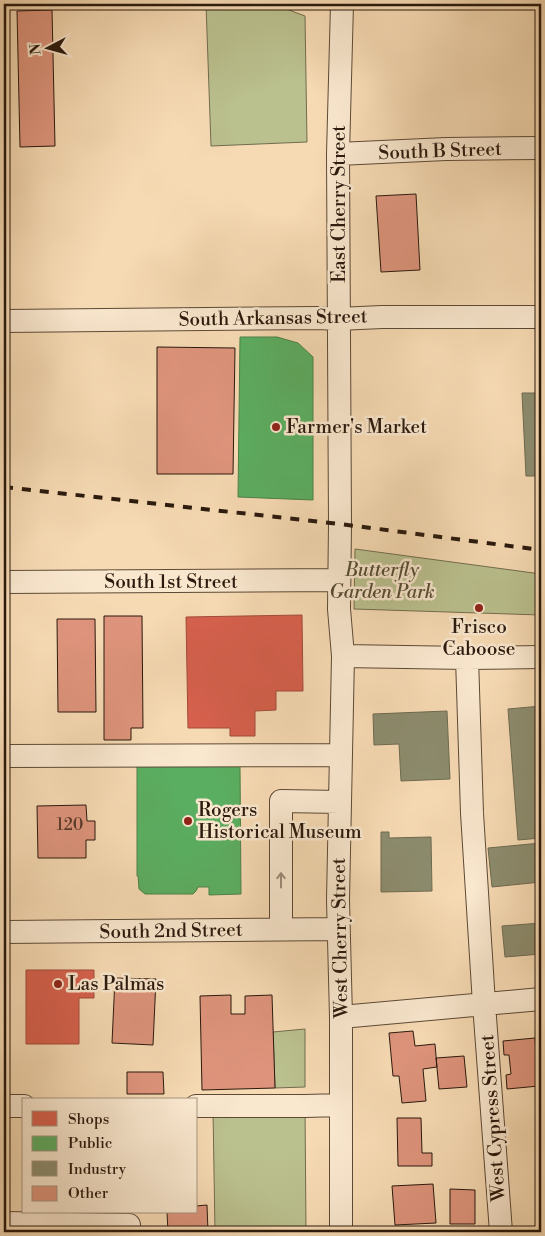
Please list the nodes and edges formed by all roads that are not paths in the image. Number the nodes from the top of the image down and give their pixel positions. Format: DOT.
graph roads {
  1 [pos="342,4"];
  2 [pos="541,148"];
  3 [pos="338,154"];
  4 [pos="541,317"];
  5 [pos="338,320"];
  6 [pos="4,321"];
  7 [pos="340,524"];
  8 [pos="339,580"];
  9 [pos="4,582"];
  10 [pos="343,656"];
  11 [pos="541,657"];
  12 [pos="468,658"];
  13 [pos="341,755"];
  14 [pos="4,756"];
  15 [pos="340,802"];
  16 [pos="280,929"];
  17 [pos="338,929"];
  18 [pos="4,932"];
  19 [pos="541,998"];
  20 [pos="484,1004"];
  21 [pos="341,1017"];
  22 [pos="341,1105"];
  23 [pos="4,1106"];
  24 [pos="22,1106"];
  25 [pos="198,1106"];
  26 [pos="4,1223"];
  27 [pos="129,1232"];
  28 [pos="341,1232"];
  29 [pos="501,1232"];
  1 -- 3 [label="street, East Cherry Street"];
  2 -- 3 [label="street, South B Street"];
  3 -- 5 [label="street, East Cherry Street"];
  4 -- 5 [label="street, South Arkansas Street"];
  5 -- 6 [label="street, South Arkansas Street"];
  5 -- 7 [label="street, East Cherry Street"];
  7 -- 8 [label="street, West Cherry Street"];
  8 -- 9 [label="street, South 1st Street"];
  8 -- 10 [label="street, West Cherry Street"];
  10 -- 12 [label="street"];
  10 -- 13 [label="street, West Cherry Street"];
  11 -- 12 [label="street"];
  12 -- 20 [label="street, West Cypress Street"];
  13 -- 14 [label="street"];
  13 -- 15 [label="street, West Cherry Street"];
  16 -- 15 [label="street, one-way"];
  15 -- 17 [label="street, West Cherry Street"];
  16 -- 17 [label="street, South 2nd Street"];
  16 -- 18 [label="street, South 2nd Street"];
  17 -- 21 [label="street, West Cherry Street"];
  19 -- 20 [label="street"];
  20 -- 21 [label="street"];
  20 -- 29 [label="street, West Cypress Street"];
  21 -- 22 [label="street, West Cherry Street"];
  22 -- 25 [label="street"];
  22 -- 28 [label="street, West Cherry Street"];
  23 -- 24 [label="street"];
  26 -- 27 [label="street"];
}
